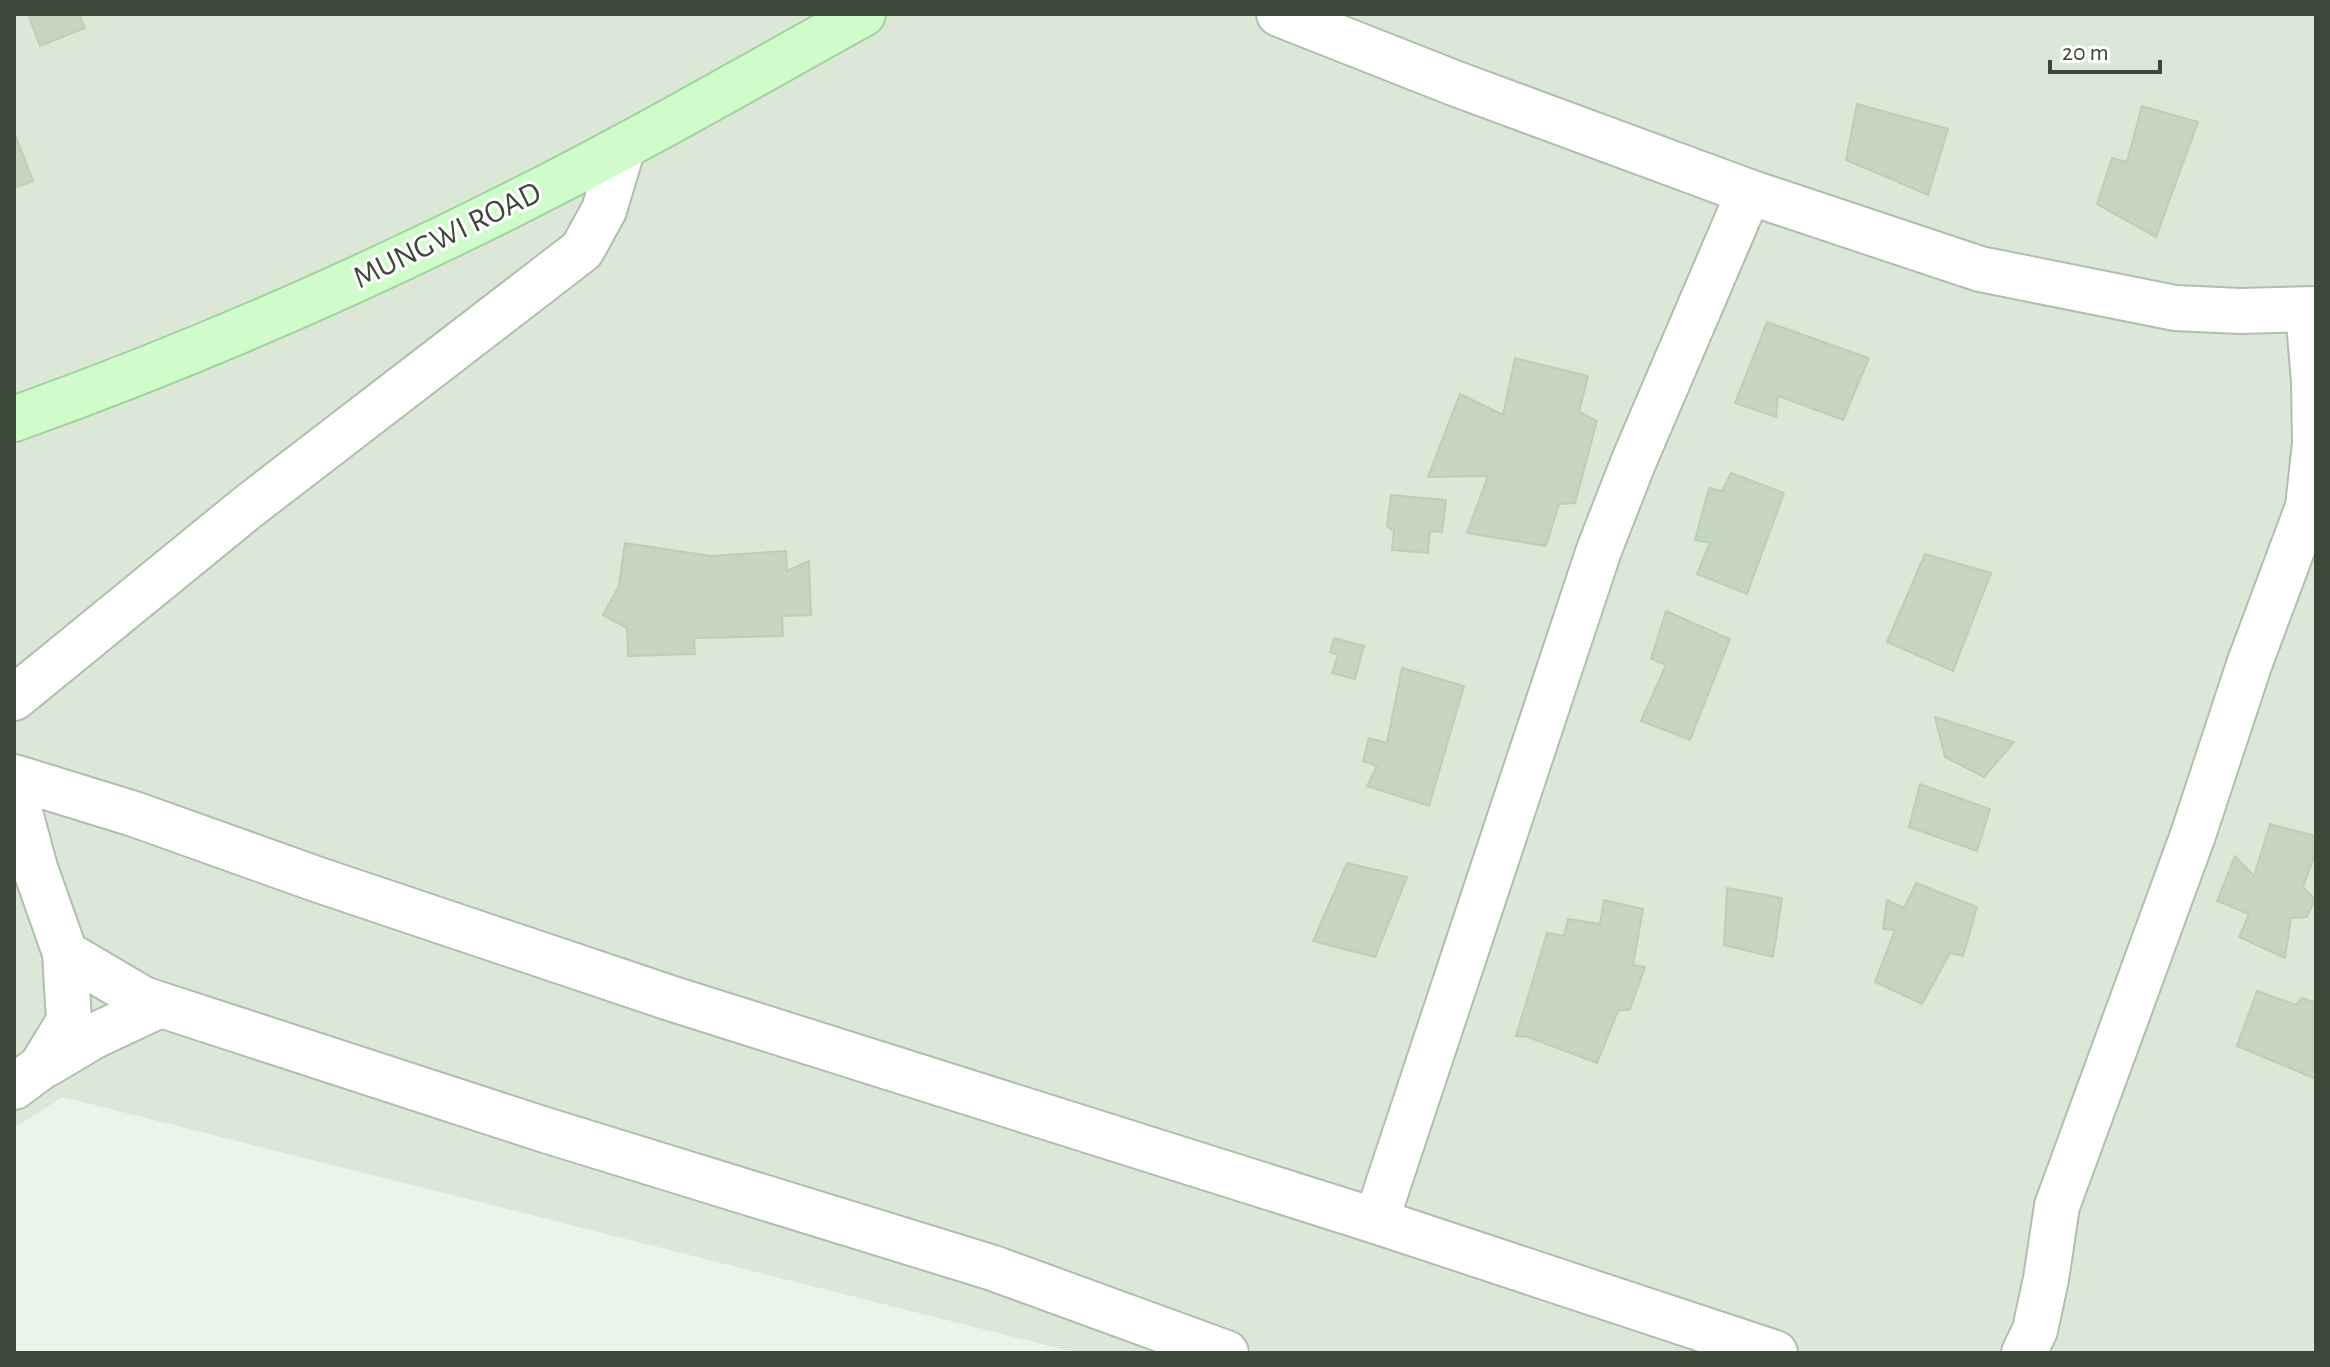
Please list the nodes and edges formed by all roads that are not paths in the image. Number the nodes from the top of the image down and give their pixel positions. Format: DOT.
graph roads {
  1 [pos="863,14"];
  2 [pos="1279,14"];
  3 [pos="623,147"];
  4 [pos="1749,192"];
  5 [pos="2312,310"];
  6 [pos="14,419"];
  7 [pos="14,698"];
  8 [pos="14,777"];
  9 [pos="14,790"];
  10 [pos="65,953"];
  11 [pos="160,1005"];
  12 [pos="28,1077"];
  13 [pos="1376,1221"];
  14 [pos="1226,1353"];
  15 [pos="1775,1353"];
  16 [pos="2024,1353"];
  1 -- 3 [label="main road, MUNGWI ROAD"];
  2 -- 4 [label="street"];
  3 -- 6 [label="main road, MUNGWI ROAD"];
  3 -- 7 [label="street"];
  4 -- 5 [label="street"];
  4 -- 13 [label="street"];
  5 -- 16 [label="street"];
  8 -- 13 [label="street"];
  9 -- 10 [label="street"];
  10 -- 11 [label="street"];
  10 -- 12 [label="street"];
  11 -- 12 [label="street"];
  11 -- 14 [label="street"];
  13 -- 15 [label="street"];
}
